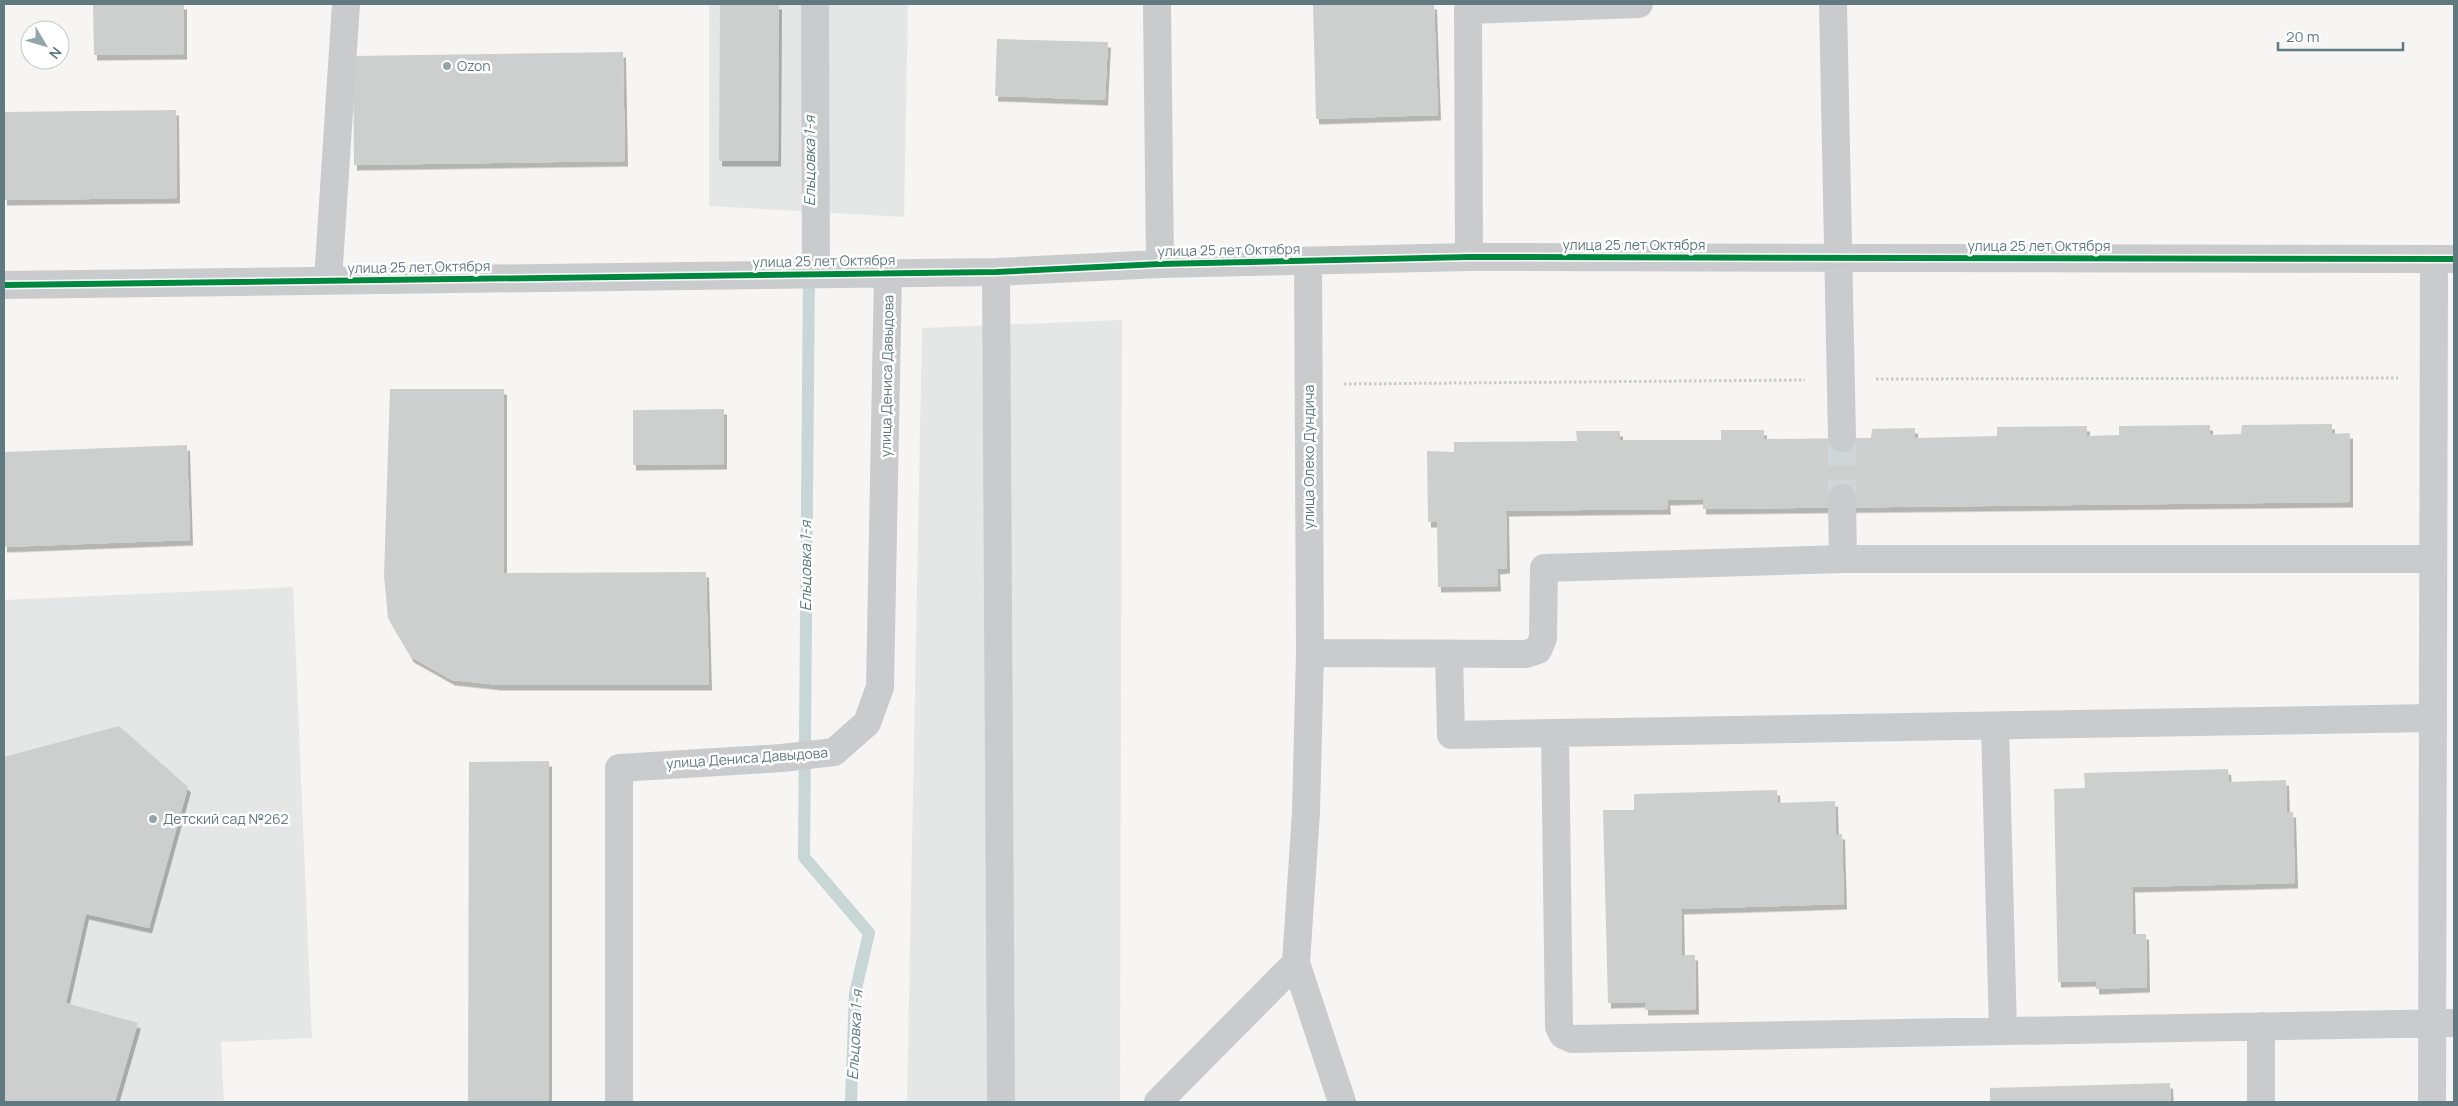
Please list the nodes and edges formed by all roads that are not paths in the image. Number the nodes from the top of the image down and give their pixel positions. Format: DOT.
graph roads {
  1 [pos="346,4"];
  2 [pos="815,4"];
  3 [pos="1157,4"];
  4 [pos="1639,4"];
  5 [pos="1833,4"];
  6 [pos="1470,257"];
  7 [pos="1839,258"];
  8 [pos="2444,259"];
  9 [pos="1308,261"];
  10 [pos="1160,264"];
  11 [pos="996,272"];
  12 [pos="888,273"];
  13 [pos="816,274"];
  14 [pos="328,280"];
  15 [pos="4,285"];
  16 [pos="1842,438"];
  17 [pos="1842,498"];
  18 [pos="1843,559"];
  19 [pos="2433,560"];
  20 [pos="1310,653"];
  21 [pos="1449,654"];
  22 [pos="2433,718"];
  23 [pos="1995,726"];
  24 [pos="1554,733"];
  25 [pos="1296,963"];
  26 [pos="2443,1023"];
  27 [pos="2261,1026"];
  28 [pos="2003,1031"];
  29 [pos="620,1102"];
  30 [pos="1001,1102"];
  31 [pos="1158,1102"];
  32 [pos="1342,1102"];
  33 [pos="2261,1102"];
  34 [pos="2432,1102"];
  1 -- 14 [label="street"];
  2 -- 13 [label="street"];
  3 -- 10 [label="street"];
  4 -- 6 [label="street"];
  5 -- 7 [label="street"];
  6 -- 7 [label="street, улица 25 лет Октября"];
  6 -- 9 [label="street, улица 25 лет Октября"];
  7 -- 8 [label="street, улица 25 лет Октября"];
  7 -- 16 [label="street"];
  8 -- 19 [label="street"];
  9 -- 10 [label="street, улица 25 лет Октября"];
  9 -- 20 [label="street, улица Олеко Дундича"];
  10 -- 11 [label="street, улица 25 лет Октября"];
  11 -- 12 [label="street, улица 25 лет Октября"];
  11 -- 30 [label="street"];
  12 -- 13 [label="street, улица 25 лет Октября"];
  12 -- 29 [label="street, улица Дениса Давыдова"];
  13 -- 14 [label="street, улица 25 лет Октября"];
  14 -- 15 [label="street, улица 25 лет Октября"];
  17 -- 18 [label="street"];
  18 -- 19 [label="street"];
  18 -- 21 [label="street"];
  19 -- 22 [label="street"];
  20 -- 21 [label="street"];
  20 -- 25 [label="street, улица Олеко Дундича"];
  21 -- 24 [label="street"];
  22 -- 23 [label="street"];
  22 -- 26 [label="street"];
  23 -- 24 [label="street"];
  23 -- 28 [label="street"];
  24 -- 28 [label="street"];
  25 -- 31 [label="street"];
  25 -- 32 [label="street"];
  26 -- 27 [label="street"];
  26 -- 34 [label="street"];
  27 -- 28 [label="street"];
  27 -- 33 [label="street"];
}
